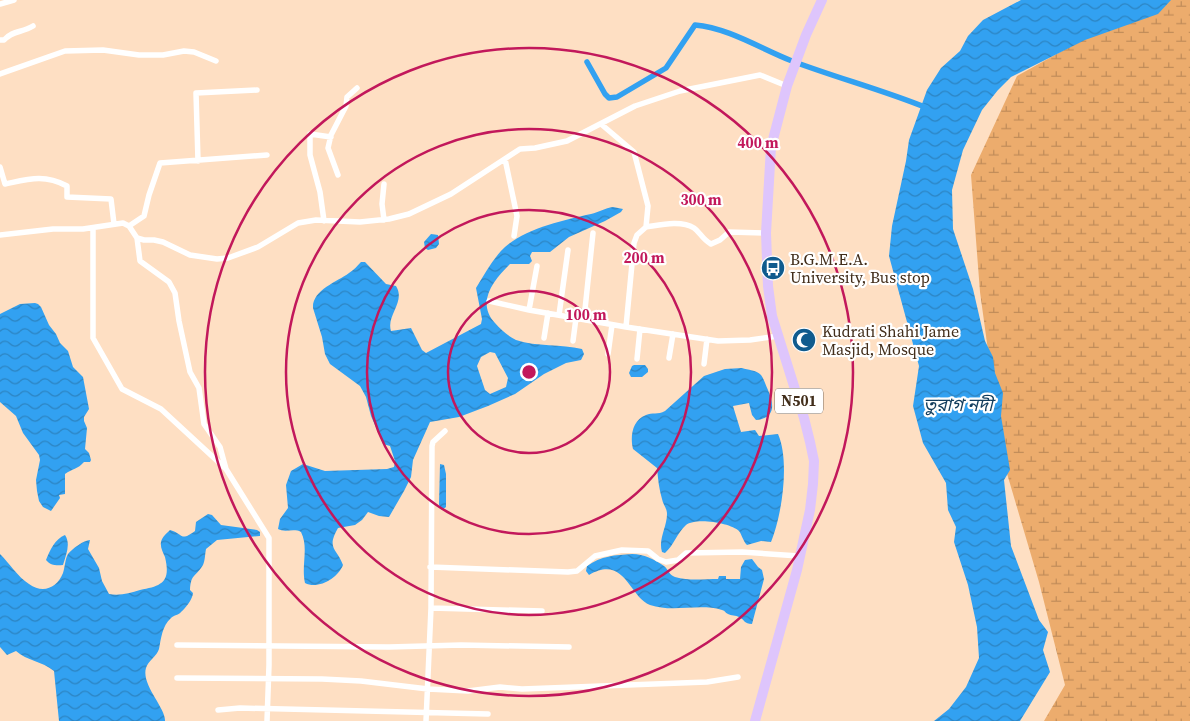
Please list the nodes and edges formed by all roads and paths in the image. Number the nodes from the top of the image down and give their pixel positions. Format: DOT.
graph roads {
  1 [pos="14,0"];
  2 [pos="822,0"];
  3 [pos="0,4"];
  4 [pos="33,26"];
  5 [pos="0,40"];
  6 [pos="216,61"];
  7 [pos="0,74"];
  8 [pos="788,83"];
  9 [pos="357,88"];
  10 [pos="257,90"];
  11 [pos="601,124"];
  12 [pos="330,137"];
  13 [pos="267,155"];
  14 [pos="505,159"];
  15 [pos="198,161"];
  16 [pos="0,167"];
  17 [pos="338,175"];
  18 [pos="384,184"];
  19 [pos="384,220"];
  20 [pos="324,221"];
  21 [pos="114,224"];
  22 [pos="128,226"];
  23 [pos="646,227"];
  24 [pos="93,228"];
  25 [pos="594,233"];
  26 [pos="766,233"];
  27 [pos="0,235"];
  28 [pos="514,236"];
  29 [pos="137,238"];
  30 [pos="568,250"];
  31 [pos="537,266"];
  32 [pos="490,301"];
  33 [pos="529,310"];
  34 [pos="548,313"];
  35 [pos="560,315"];
  36 [pos="576,318"];
  37 [pos="584,319"];
  38 [pos="612,324"];
  39 [pos="626,327"];
  40 [pos="640,329"];
  41 [pos="673,334"];
  42 [pos="778,336"];
  43 [pos="544,338"];
  44 [pos="573,340"];
  45 [pos="707,340"];
  46 [pos="608,354"];
  47 [pos="669,358"];
  48 [pos="636,359"];
  49 [pos="704,364"];
  50 [pos="446,431"];
  51 [pos="226,469"];
  52 [pos="799,556"];
  53 [pos="430,567"];
  54 [pos="431,608"];
  55 [pos="542,611"];
  56 [pos="177,645"];
  57 [pos="269,646"];
  58 [pos="429,646"];
  59 [pos="569,648"];
  60 [pos="738,677"];
  61 [pos="176,678"];
  62 [pos="268,680"];
  63 [pos="428,689"];
  64 [pos="267,709"];
  65 [pos="218,710"];
  66 [pos="426,712"];
  67 [pos="488,714"];
  68 [pos="267,721"];
  69 [pos="426,721"];
  70 [pos="755,721"];
  1 -- 3 [label="street"];
  2 -- 8 [label="highway, N501"];
  4 -- 5 [label="street"];
  6 -- 7 [label="street"];
  8 -- 11 [label="street"];
  8 -- 26 [label="highway, N501"];
  9 -- 12 [label="street"];
  10 -- 15 [label="street"];
  11 -- 14 [label="street"];
  11 -- 23 [label="street"];
  12 -- 17 [label="street"];
  12 -- 20 [label="street"];
  13 -- 15 [label="street"];
  14 -- 19 [label="street"];
  14 -- 28 [label="street"];
  15 -- 22 [label="street"];
  16 -- 21 [label="street"];
  18 -- 19 [label="street"];
  19 -- 20 [label="street"];
  20 -- 29 [label="street"];
  21 -- 22 [label="street"];
  21 -- 24 [label="street"];
  22 -- 29 [label="street"];
  23 -- 26 [label="street"];
  23 -- 39 [label="street"];
  24 -- 27 [label="street"];
  24 -- 51 [label="street"];
  25 -- 37 [label="street"];
  26 -- 42 [label="highway, N501"];
  29 -- 51 [label="street"];
  30 -- 35 [label="street"];
  31 -- 33 [label="street"];
  32 -- 33 [label="street"];
  33 -- 34 [label="street"];
  34 -- 35 [label="street"];
  34 -- 43 [label="street"];
  35 -- 36 [label="street"];
  36 -- 37 [label="street"];
  36 -- 44 [label="street"];
  37 -- 38 [label="street"];
  38 -- 39 [label="street"];
  38 -- 46 [label="street"];
  39 -- 40 [label="street"];
  40 -- 41 [label="street"];
  40 -- 48 [label="street"];
  41 -- 45 [label="street"];
  41 -- 47 [label="street"];
  42 -- 45 [label="street"];
  42 -- 52 [label="highway, N501"];
  45 -- 49 [label="street"];
  50 -- 53 [label="street"];
  51 -- 57 [label="street"];
  52 -- 53 [label="street"];
  52 -- 70 [label="highway, N501"];
  53 -- 54 [label="street"];
  54 -- 55 [label="street"];
  54 -- 58 [label="street"];
  56 -- 57 [label="street"];
  57 -- 58 [label="street"];
  57 -- 62 [label="street"];
  58 -- 59 [label="street"];
  58 -- 63 [label="street"];
  60 -- 63 [label="street"];
  61 -- 62 [label="street"];
  62 -- 63 [label="street"];
  62 -- 64 [label="street"];
  63 -- 66 [label="street"];
  64 -- 65 [label="street"];
  64 -- 66 [label="street"];
  64 -- 68 [label="street"];
  66 -- 67 [label="street"];
  66 -- 69 [label="street"];
}
